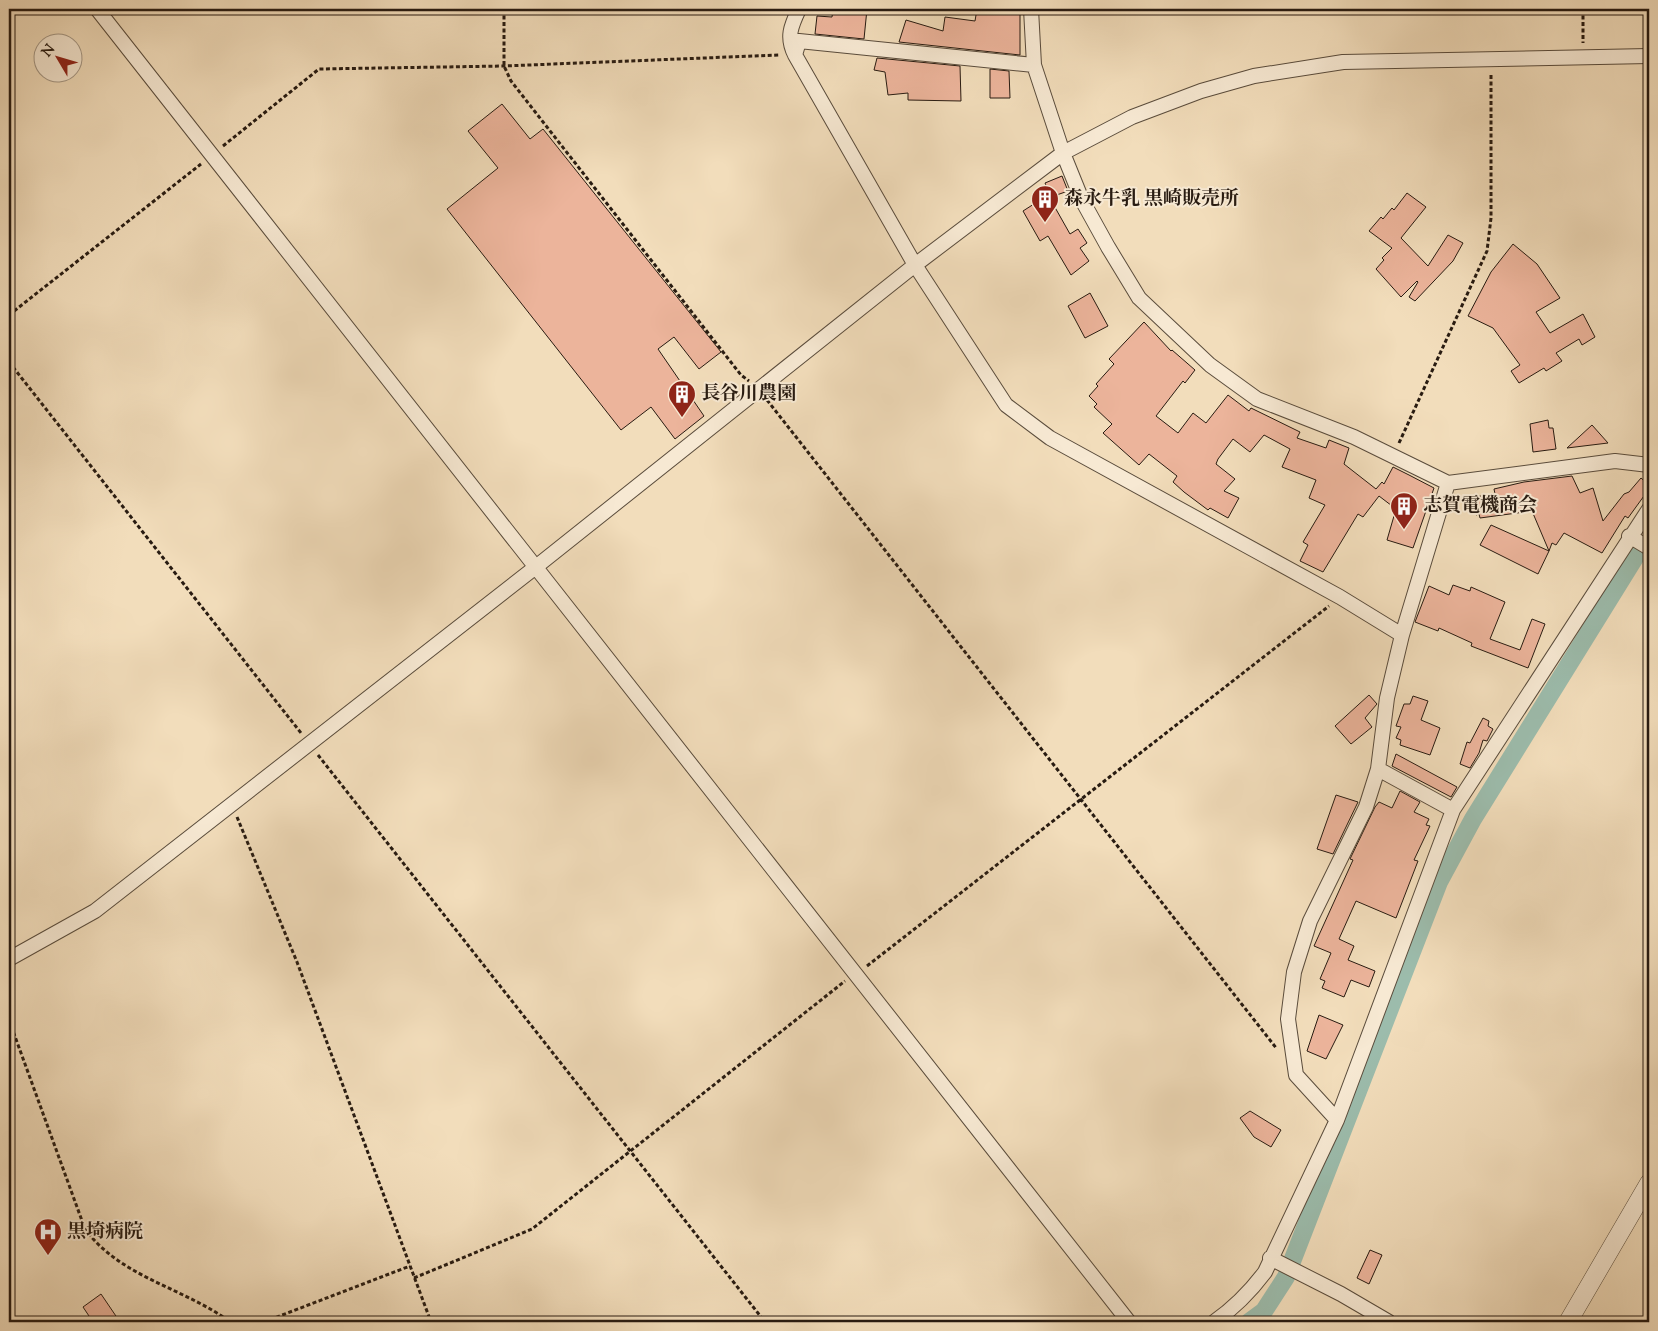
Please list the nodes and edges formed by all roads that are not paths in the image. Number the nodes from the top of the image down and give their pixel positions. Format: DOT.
graph roads {
  1 [pos="97,9"];
  2 [pos="799,9"];
  3 [pos="1031,9"];
  4 [pos="795,55"];
  5 [pos="1649,56"];
  6 [pos="1034,65"];
  7 [pos="1063,153"];
  8 [pos="915,265"];
  9 [pos="1649,465"];
  10 [pos="1448,482"];
  11 [pos="1649,509"];
  12 [pos="1629,536"];
  13 [pos="1649,548"];
  14 [pos="537,566"];
  15 [pos="1402,635"];
  16 [pos="1378,770"];
  17 [pos="1453,810"];
  18 [pos="9,959"];
  19 [pos="1337,1120"];
  20 [pos="1649,1183"];
  21 [pos="1270,1258"];
  22 [pos="1129,1322"];
  23 [pos="1214,1322"];
  24 [pos="1389,1322"];
  25 [pos="1568,1322"];
  1 -- 14 [label="street"];
  2 -- 4 [label="street"];
  3 -- 6 [label="street"];
  4 -- 6 [label="street"];
  4 -- 8 [label="street"];
  5 -- 7 [label="street"];
  6 -- 7 [label="street"];
  7 -- 8 [label="street"];
  7 -- 10 [label="street"];
  8 -- 14 [label="street"];
  8 -- 15 [label="street"];
  9 -- 10 [label="street"];
  10 -- 15 [label="street"];
  11 -- 12 [label="street"];
  12 -- 13 [label="street"];
  12 -- 17 [label="street"];
  14 -- 18 [label="street"];
  14 -- 22 [label="street"];
  15 -- 16 [label="street"];
  16 -- 17 [label="street"];
  16 -- 19 [label="street"];
  17 -- 19 [label="street"];
  19 -- 21 [label="street"];
  20 -- 25 [label="street"];
  21 -- 23 [label="street"];
  21 -- 24 [label="street"];
}
